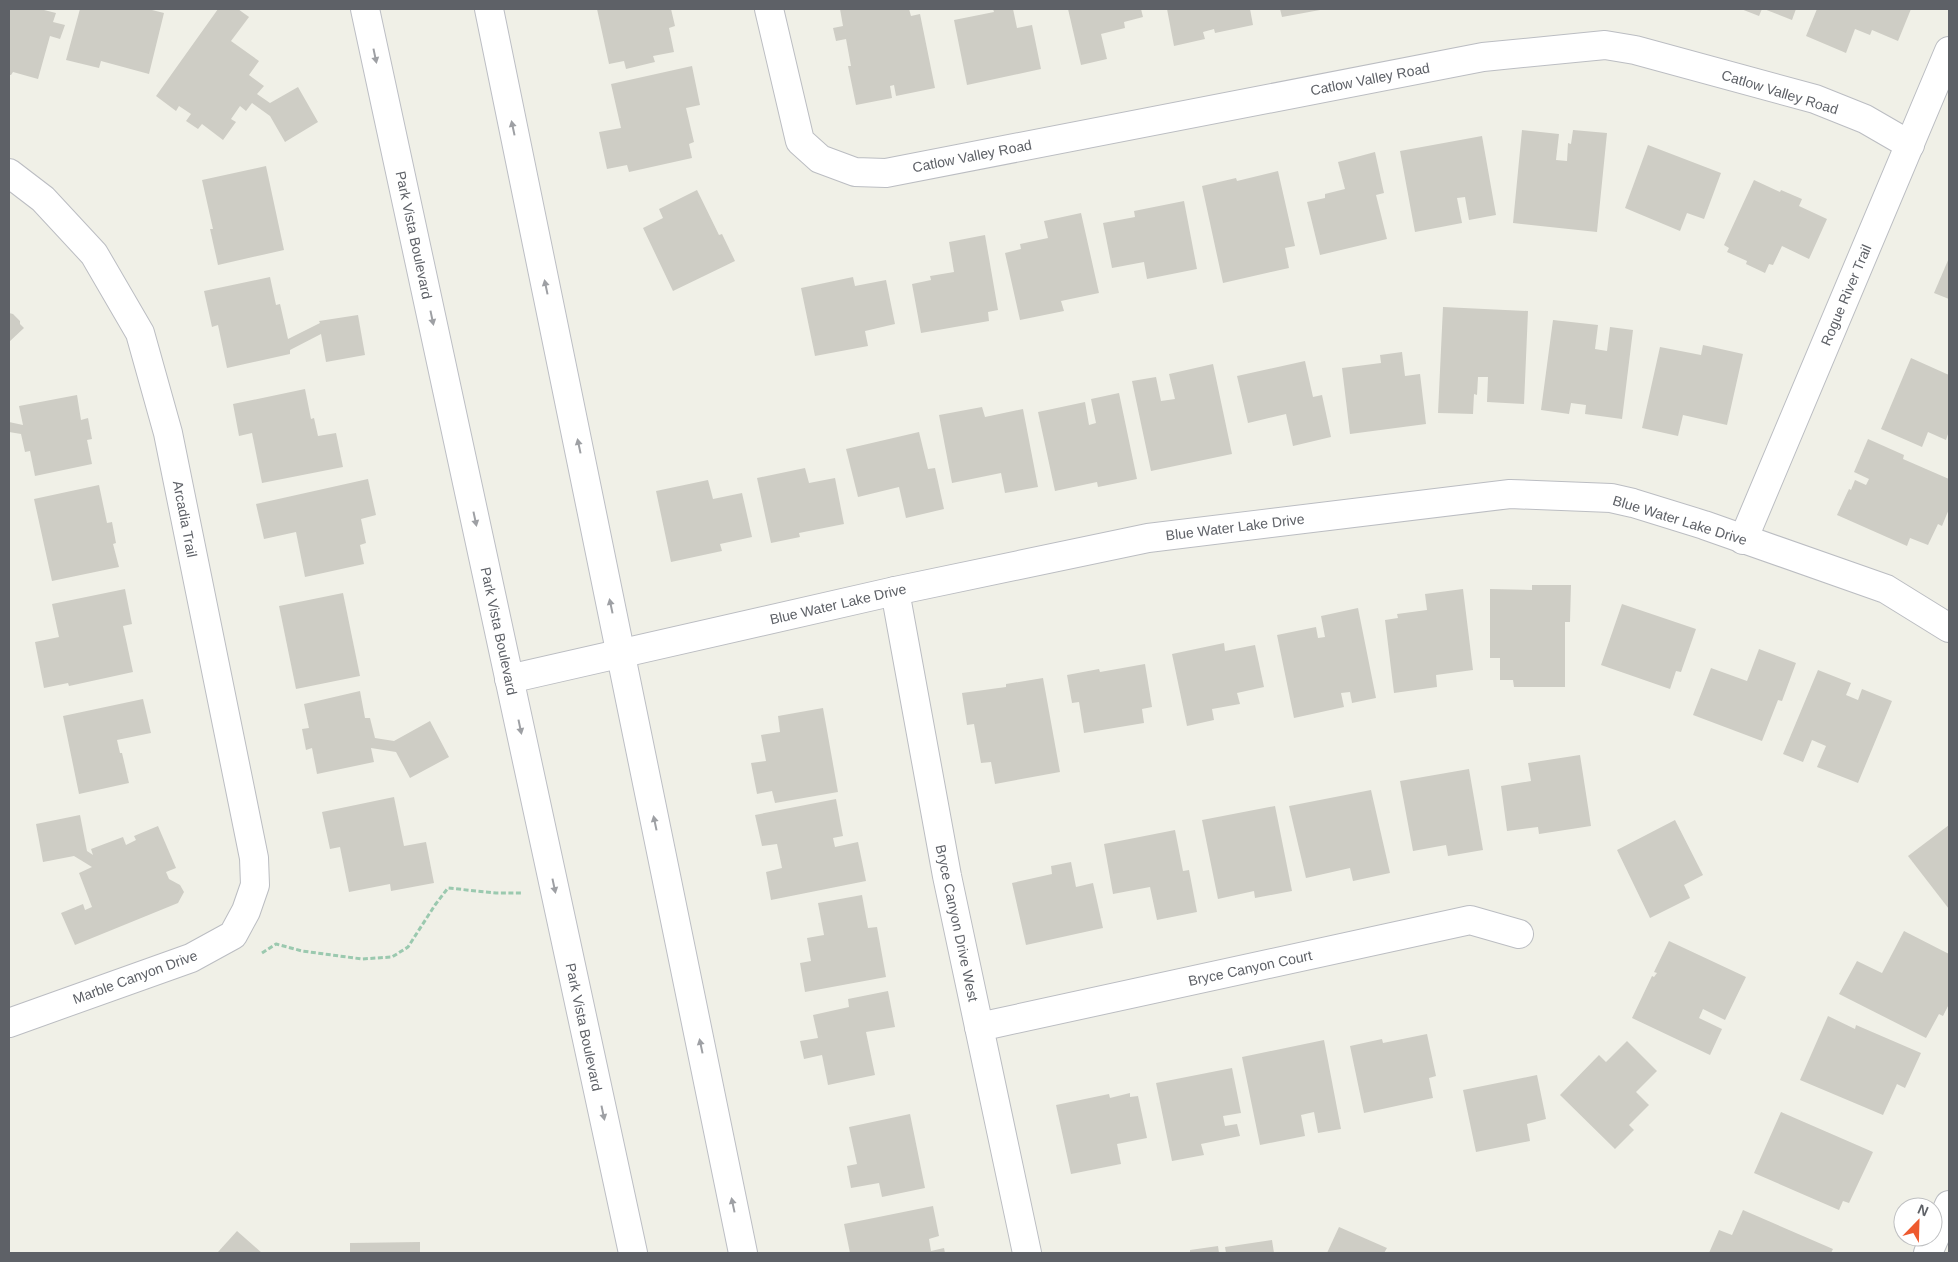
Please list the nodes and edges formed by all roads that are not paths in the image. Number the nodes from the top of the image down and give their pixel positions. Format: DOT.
graph roads {
  1 [pos="365,9"];
  2 [pos="489,9"];
  3 [pos="769,9"];
  4 [pos="1949,51"];
  5 [pos="1910,145"];
  6 [pos="9,172"];
  7 [pos="1743,540"];
  8 [pos="895,591"];
  9 [pos="1949,628"];
  10 [pos="621,654"];
  11 [pos="509,680"];
  12 [pos="246,911"];
  13 [pos="1519,934"];
  14 [pos="9,1023"];
  15 [pos="979,1027"];
  16 [pos="1949,1205"];
  17 [pos="633,1253"];
  18 [pos="743,1253"];
  19 [pos="1028,1253"];
  20 [pos="1928,1253"];
  1 -- 11 [label="street, Park Vista Boulevard, one-way"];
  10 -- 2 [label="street, one-way"];
  3 -- 5 [label="street, Catlow Valley Road"];
  4 -- 5 [label="street, Rogue River Trail"];
  5 -- 7 [label="street, Rogue River Trail"];
  6 -- 12 [label="street, Arcadia Trail"];
  7 -- 8 [label="street, Blue Water Lake Drive"];
  7 -- 9 [label="street, Blue Water Lake Drive"];
  8 -- 10 [label="street, Blue Water Lake Drive"];
  8 -- 15 [label="street, Bryce Canyon Drive West"];
  10 -- 11 [label="street, Blue Water Lake Drive"];
  18 -- 10 [label="street, one-way"];
  11 -- 17 [label="street, Park Vista Boulevard, one-way"];
  12 -- 14 [label="street, Marble Canyon Drive"];
  13 -- 15 [label="street, Bryce Canyon Court"];
  15 -- 19 [label="street, Bryce Canyon Drive West"];
  16 -- 20 [label="street"];
}
